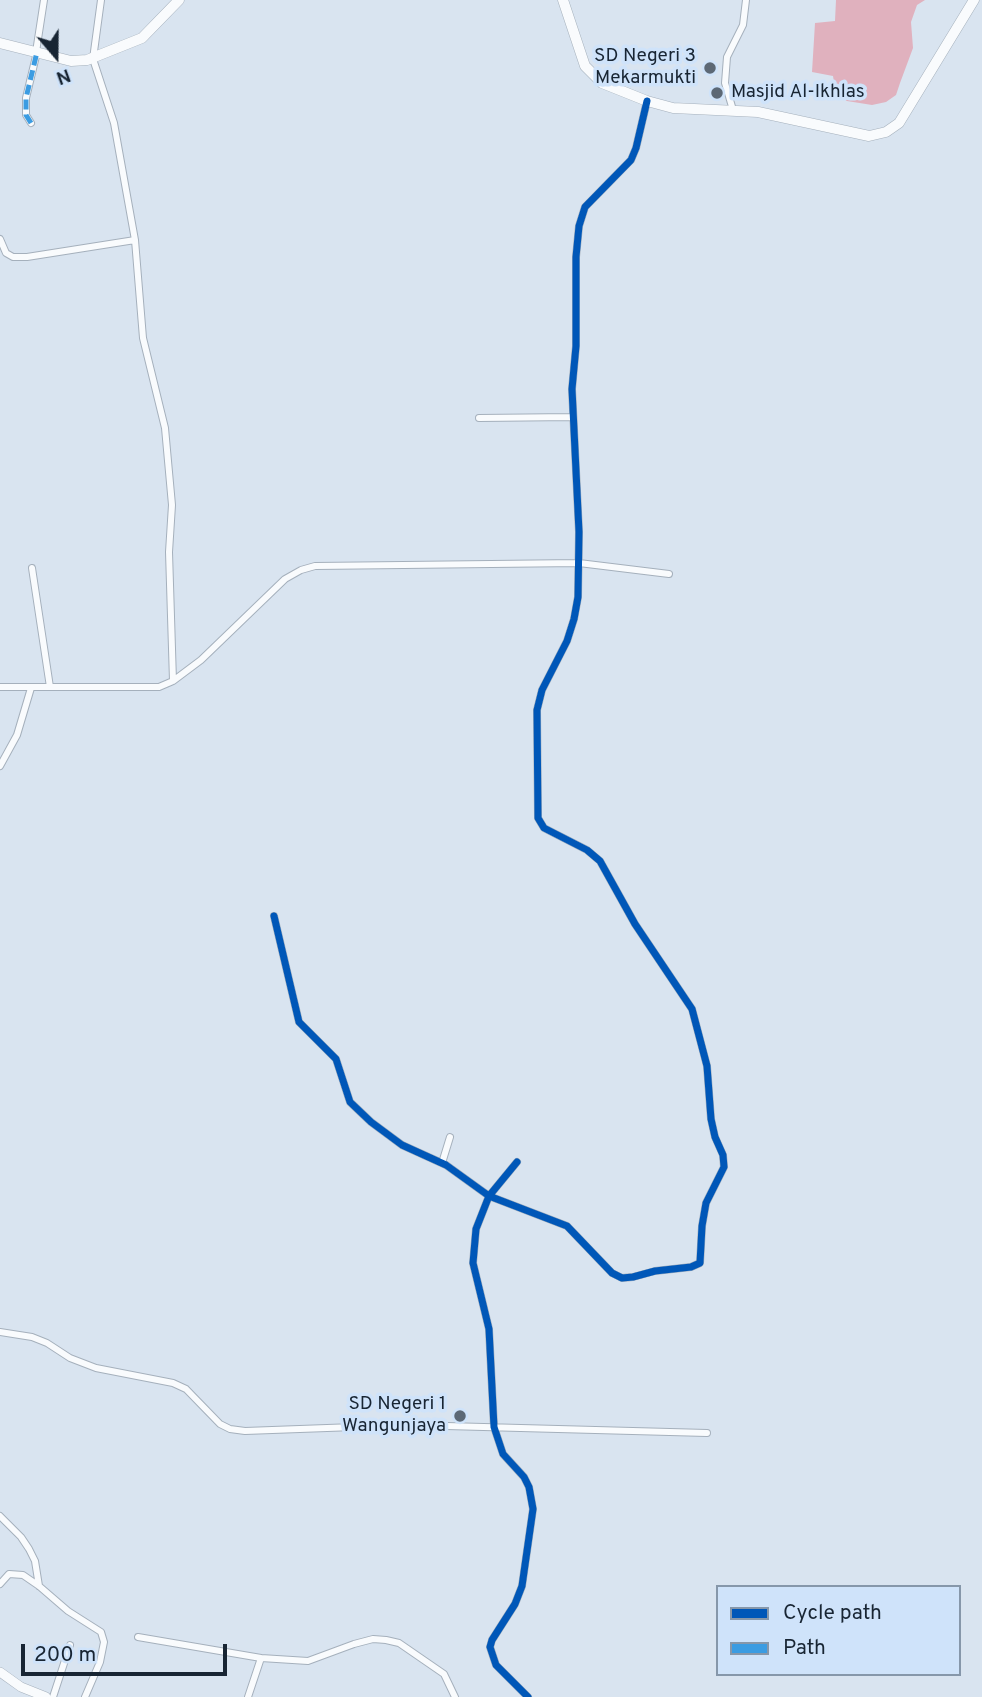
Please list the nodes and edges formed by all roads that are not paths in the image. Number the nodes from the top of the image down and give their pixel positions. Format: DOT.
graph roads {
  1 [pos="44,0"];
  2 [pos="101,0"];
  3 [pos="179,0"];
  4 [pos="563,0"];
  5 [pos="746,0"];
  6 [pos="974,0"];
  7 [pos="0,43"];
  8 [pos="36,52"];
  9 [pos="93,58"];
  10 [pos="647,101"];
  11 [pos="733,110"];
  12 [pos="31,123"];
  13 [pos="0,239"];
  14 [pos="135,240"];
  15 [pos="572,417"];
  16 [pos="479,418"];
  17 [pos="579,563"];
  18 [pos="32,568"];
  19 [pos="669,574"];
  20 [pos="173,681"];
  21 [pos="0,687"];
  22 [pos="50,687"];
  23 [pos="31,688"];
  24 [pos="0,766"];
  25 [pos="274,916"];
  26 [pos="450,1137"];
  27 [pos="517,1161"];
  28 [pos="442,1163"];
  29 [pos="489,1196"];
  30 [pos="0,1332"];
  31 [pos="494,1427"];
  32 [pos="707,1433"];
  33 [pos="0,1516"];
  34 [pos="0,1584"];
  35 [pos="39,1586"];
  36 [pos="138,1637"];
  37 [pos="70,1645"];
  38 [pos="261,1658"];
  39 [pos="0,1672"];
  40 [pos="46,1697"];
  41 [pos="53,1697"];
  42 [pos="85,1697"];
  43 [pos="248,1697"];
  44 [pos="455,1697"];
  45 [pos="528,1697"];
  1 -- 8 [label="street"];
  2 -- 9 [label="street"];
  3 -- 9 [label="highway"];
  4 -- 10 [label="highway"];
  5 -- 11 [label="street"];
  6 -- 11 [label="highway"];
  7 -- 8 [label="highway"];
  8 -- 9 [label="highway"];
  8 -- 12 [label="street"];
  9 -- 14 [label="street"];
  10 -- 11 [label="highway"];
  10 -- 15 [label="street"];
  13 -- 14 [label="street"];
  14 -- 20 [label="street"];
  15 -- 16 [label="street"];
  15 -- 17 [label="street"];
  17 -- 19 [label="street"];
  17 -- 20 [label="street"];
  17 -- 29 [label="street"];
  18 -- 22 [label="street"];
  20 -- 22 [label="street"];
  21 -- 23 [label="street"];
  22 -- 23 [label="street"];
  23 -- 24 [label="street"];
  25 -- 28 [label="street"];
  26 -- 28 [label="street"];
  27 -- 29 [label="street"];
  28 -- 29 [label="street"];
  29 -- 31 [label="street"];
  30 -- 31 [label="street"];
  31 -- 32 [label="street"];
  31 -- 45 [label="street"];
  33 -- 35 [label="street"];
  34 -- 35 [label="street"];
  35 -- 42 [label="street"];
  36 -- 38 [label="street"];
  37 -- 41 [label="street"];
  38 -- 43 [label="street"];
  38 -- 44 [label="street"];
  39 -- 40 [label="main road"];
}
